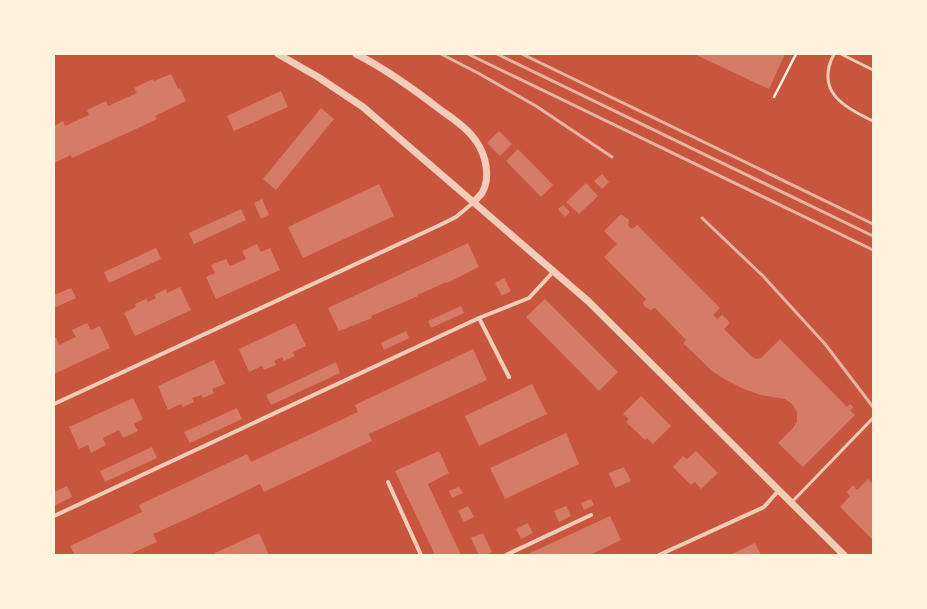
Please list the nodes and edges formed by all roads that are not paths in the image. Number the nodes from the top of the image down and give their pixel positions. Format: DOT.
graph roads {
  1 [pos="278,54"];
  2 [pos="356,54"];
  3 [pos="834,54"];
  4 [pos="841,54"];
  5 [pos="873,70"];
  6 [pos="873,121"];
  7 [pos="474,202"];
  8 [pos="554,271"];
  9 [pos="479,318"];
  10 [pos="509,377"];
  11 [pos="54,404"];
  12 [pos="873,418"];
  13 [pos="388,482"];
  14 [pos="779,490"];
  15 [pos="792,503"];
  16 [pos="591,515"];
  17 [pos="54,516"];
  18 [pos="421,555"];
  19 [pos="506,555"];
  20 [pos="659,555"];
  21 [pos="844,555"];
  1 -- 7 [label="street"];
  2 -- 7 [label="street"];
  3 -- 6 [label="lane"];
  4 -- 5 [label="lane"];
  7 -- 8 [label="street"];
  7 -- 11 [label="street"];
  8 -- 9 [label="street"];
  8 -- 14 [label="street"];
  9 -- 10 [label="street"];
  9 -- 17 [label="street"];
  12 -- 15 [label="lane"];
  13 -- 18 [label="street"];
  14 -- 15 [label="street"];
  14 -- 20 [label="street"];
  15 -- 21 [label="street"];
  16 -- 19 [label="street"];
}
